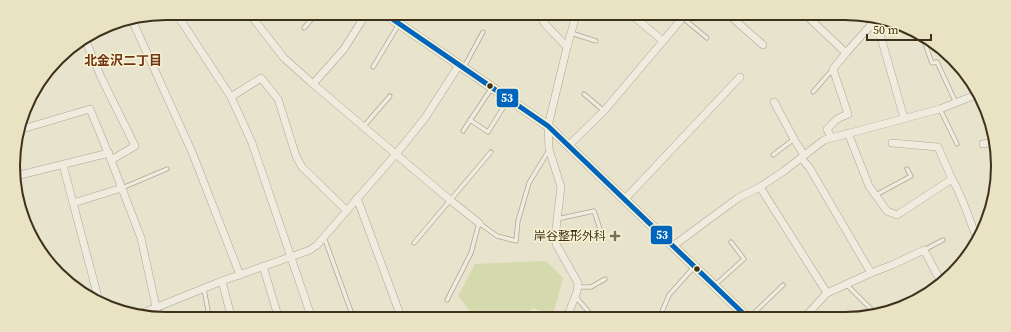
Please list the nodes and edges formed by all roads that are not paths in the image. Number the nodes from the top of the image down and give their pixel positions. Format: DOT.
graph roads {
  1 [pos="181,20"];
  2 [pos="254,20"];
  3 [pos="311,20"];
  4 [pos="362,20"];
  5 [pos="393,20"];
  6 [pos="542,20"];
  7 [pos="575,20"];
  8 [pos="638,20"];
  9 [pos="681,20"];
  10 [pos="687,20"];
  11 [pos="735,20"];
  12 [pos="811,20"];
  13 [pos="873,23"];
  14 [pos="134,24"];
  15 [pos="399,24"];
  16 [pos="878,24"];
  17 [pos="304,28"];
  18 [pos="483,32"];
  19 [pos="571,33"];
  20 [pos="707,38"];
  21 [pos="596,41"];
  22 [pos="663,41"];
  23 [pos="87,44"];
  24 [pos="763,45"];
  25 [pos="925,45"];
  26 [pos="566,47"];
  27 [pos="846,54"];
  28 [pos="462,66"];
  29 [pos="373,68"];
  30 [pos="833,69"];
  31 [pos="740,77"];
  32 [pos="313,84"];
  33 [pos="492,87"];
  34 [pos="813,92"];
  35 [pos="584,94"];
  36 [pos="390,96"];
  37 [pos="973,96"];
  38 [pos="231,97"];
  39 [pos="510,98"];
  40 [pos="774,102"];
  41 [pos="956,103"];
  42 [pos="940,109"];
  43 [pos="604,111"];
  44 [pos="904,118"];
  45 [pos="470,120"];
  46 [pos="548,126"];
  47 [pos="363,127"];
  48 [pos="25,128"];
  49 [pos="463,131"];
  50 [pos="848,133"];
  51 [pos="831,137"];
  52 [pos="794,139"];
  53 [pos="892,143"];
  54 [pos="989,143"];
  55 [pos="956,144"];
  56 [pos="983,144"];
  57 [pos="569,145"];
  58 [pos="549,149"];
  59 [pos="491,152"];
  60 [pos="396,154"];
  61 [pos="773,155"];
  62 [pos="110,156"];
  63 [pos="802,156"];
  64 [pos="63,165"];
  65 [pos="167,169"];
  66 [pos="907,169"];
  67 [pos="20,175"];
  68 [pos="952,179"];
  69 [pos="760,187"];
  70 [pos="122,188"];
  71 [pos="876,195"];
  72 [pos="357,198"];
  73 [pos="625,199"];
  74 [pos="450,200"];
  75 [pos="73,203"];
  76 [pos="346,210"];
  77 [pos="557,219"];
  78 [pos="479,223"];
  79 [pos="975,233"];
  80 [pos="324,236"];
  81 [pos="603,238"];
  82 [pos="943,240"];
  83 [pos="731,242"];
  84 [pos="414,243"];
  85 [pos="673,246"];
  86 [pos="924,250"];
  87 [pos="291,257"];
  88 [pos="263,266"];
  89 [pos="695,266"];
  90 [pos="871,273"];
  91 [pos="240,275"];
  92 [pos="939,278"];
  93 [pos="605,279"];
  94 [pos="222,281"];
  95 [pos="846,284"];
  96 [pos="783,285"];
  97 [pos="715,286"];
  98 [pos="578,287"];
  99 [pos="204,289"];
  100 [pos="827,293"];
  101 [pos="98,295"];
  102 [pos="576,296"];
  103 [pos="447,300"];
  104 [pos="157,307"];
  105 [pos="871,309"];
  106 [pos="147,311"];
  107 [pos="158,312"];
  108 [pos="208,312"];
  109 [pos="230,312"];
  110 [pos="277,312"];
  111 [pos="310,312"];
  112 [pos="352,312"];
  113 [pos="399,312"];
  114 [pos="569,312"];
  115 [pos="588,312"];
  116 [pos="661,312"];
  117 [pos="738,312"];
  118 [pos="755,312"];
  119 [pos="810,312"];
  1 -- 38 [label="street"];
  2 -- 32 [label="street"];
  3 -- 17 [label="lane"];
  4 -- 32 [label="street"];
  5 -- 15 [label="street"];
  6 -- 26 [label="street"];
  7 -- 19 [label="street"];
  8 -- 22 [label="street"];
  9 -- 22 [label="street"];
  10 -- 20 [label="lane"];
  11 -- 24 [label="street"];
  12 -- 27 [label="street"];
  13 -- 27 [label="street"];
  14 -- 91 [label="street"];
  15 -- 28 [label="street"];
  15 -- 29 [label="lane"];
  16 -- 44 [label="street"];
  18 -- 28 [label="lane"];
  19 -- 21 [label="lane"];
  19 -- 26 [label="street"];
  22 -- 43 [label="street"];
  23 -- 62 [label="street"];
  25 -- 41 [label="lane"];
  26 -- 46 [label="street"];
  27 -- 30 [label="street"];
  28 -- 33 [label="street"];
  28 -- 60 [label="street"];
  30 -- 34 [label="lane"];
  30 -- 51 [label="street"];
  31 -- 73 [label="street"];
  32 -- 47 [label="street"];
  33 -- 39 [label="street"];
  33 -- 45 [label="lane"];
  35 -- 43 [label="lane"];
  36 -- 47 [label="lane"];
  37 -- 41 [label="street"];
  38 -- 76 [label="street"];
  38 -- 87 [label="street"];
  39 -- 45 [label="lane"];
  39 -- 46 [label="street"];
  40 -- 52 [label="street"];
  41 -- 42 [label="street"];
  42 -- 44 [label="street"];
  42 -- 55 [label="lane"];
  43 -- 57 [label="street"];
  44 -- 50 [label="street"];
  45 -- 49 [label="lane"];
  46 -- 57 [label="street"];
  46 -- 58 [label="street"];
  47 -- 60 [label="street"];
  48 -- 62 [label="street"];
  50 -- 51 [label="street"];
  50 -- 71 [label="street"];
  51 -- 63 [label="street"];
  52 -- 61 [label="lane"];
  52 -- 63 [label="street"];
  53 -- 68 [label="street"];
  54 -- 56 [label="street"];
  57 -- 73 [label="street"];
  58 -- 77 [label="street"];
  58 -- 78 [label="lane"];
  59 -- 74 [label="lane"];
  60 -- 72 [label="street"];
  60 -- 74 [label="street"];
  62 -- 64 [label="street"];
  62 -- 70 [label="street"];
  63 -- 69 [label="street"];
  63 -- 90 [label="street"];
  64 -- 67 [label="street"];
  64 -- 75 [label="street"];
  65 -- 70 [label="lane"];
  66 -- 71 [label="lane"];
  68 -- 71 [label="street"];
  68 -- 79 [label="street"];
  69 -- 85 [label="street"];
  69 -- 100 [label="street"];
  70 -- 75 [label="street"];
  70 -- 104 [label="street"];
  72 -- 76 [label="street"];
  72 -- 113 [label="street"];
  73 -- 85 [label="street"];
  74 -- 78 [label="street"];
  74 -- 84 [label="lane"];
  75 -- 101 [label="street"];
  76 -- 80 [label="street"];
  77 -- 81 [label="lane"];
  77 -- 98 [label="street"];
  78 -- 103 [label="lane"];
  80 -- 87 [label="street"];
  80 -- 112 [label="lane"];
  82 -- 86 [label="lane"];
  83 -- 97 [label="lane"];
  85 -- 89 [label="street"];
  86 -- 90 [label="street"];
  86 -- 92 [label="street"];
  87 -- 88 [label="street"];
  87 -- 111 [label="street"];
  88 -- 91 [label="street"];
  88 -- 110 [label="street"];
  89 -- 97 [label="street"];
  89 -- 116 [label="lane"];
  90 -- 95 [label="street"];
  91 -- 94 [label="street"];
  93 -- 98 [label="lane"];
  94 -- 99 [label="street"];
  94 -- 109 [label="street"];
  95 -- 100 [label="street"];
  95 -- 105 [label="lane"];
  96 -- 118 [label="lane"];
  97 -- 117 [label="street"];
  98 -- 102 [label="street"];
  99 -- 104 [label="street"];
  99 -- 108 [label="lane"];
  100 -- 119 [label="street"];
  102 -- 114 [label="street"];
  102 -- 115 [label="lane"];
  104 -- 106 [label="street"];
  104 -- 107 [label="street"];
}
